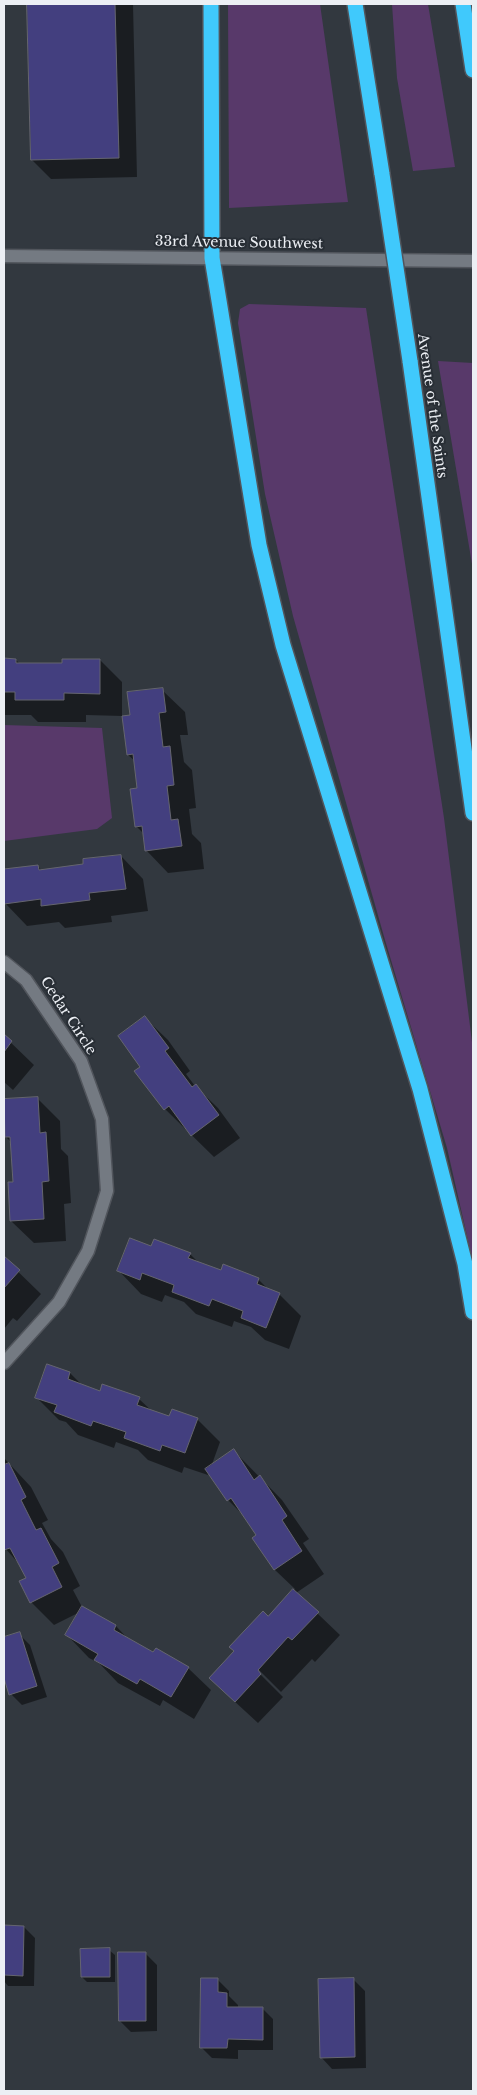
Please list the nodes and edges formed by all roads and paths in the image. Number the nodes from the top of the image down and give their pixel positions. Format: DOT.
graph roads {
  1 [pos="210,4"];
  2 [pos="355,4"];
  3 [pos="463,4"];
  4 [pos="473,70"];
  5 [pos="4,256"];
  6 [pos="212,258"];
  7 [pos="473,261"];
  8 [pos="473,814"];
  9 [pos="4,962"];
  10 [pos="473,1312"];
  11 [pos="4,1363"];
  1 -- 6 [label="highway"];
  2 -- 8 [label="highway, Avenue of the Saints, bridge"];
  3 -- 4 [label="highway"];
  5 -- 6 [label="street, 33rd Avenue Southwest"];
  6 -- 7 [label="street, 33rd Avenue Southwest"];
  6 -- 10 [label="highway"];
  9 -- 11 [label="street, Cedar Circle"];
}
